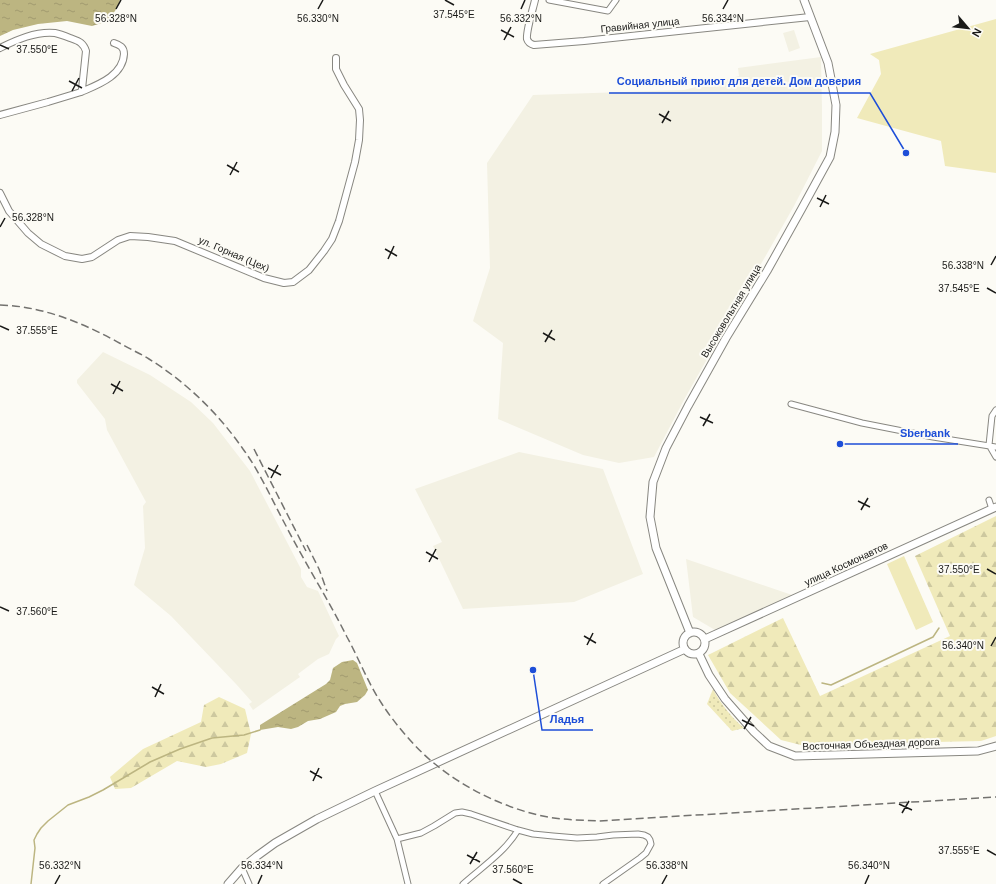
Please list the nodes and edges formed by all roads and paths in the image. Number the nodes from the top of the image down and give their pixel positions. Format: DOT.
graph roads {
  1 [pos="534,0"];
  2 [pos="549,0"];
  3 [pos="616,0"];
  4 [pos="804,0"];
  5 [pos="810,17"];
  6 [pos="114,44"];
  7 [pos="0,48"];
  8 [pos="336,58"];
  9 [pos="80,92"];
  10 [pos="0,115"];
  11 [pos="0,193"];
  12 [pos="791,404"];
  13 [pos="996,410"];
  14 [pos="989,445"];
  15 [pos="996,447"];
  16 [pos="996,456"];
  17 [pos="989,500"];
  18 [pos="994,508"];
  19 [pos="690,633"];
  20 [pos="705,639"];
  21 [pos="685,650"];
  22 [pos="699,654"];
  23 [pos="996,746"];
  24 [pos="375,791"];
  25 [pos="518,830"];
  26 [pos="397,839"];
  27 [pos="242,868"];
  28 [pos="228,884"];
  29 [pos="249,884"];
  30 [pos="408,884"];
  31 [pos="463,884"];
  32 [pos="603,884"];
  1 -- 5 [label="street, Гравийная улица"];
  2 -- 3 [label="street"];
  4 -- 5 [label="main road, Высоковольтная улица"];
  5 -- 19 [label="main road, Высоковольтная улица"];
  6 -- 9 [label="street"];
  7 -- 9 [label="street"];
  8 -- 11 [label="street, ул. Горная (Цех)"];
  9 -- 10 [label="street"];
  12 -- 14 [label="street"];
  13 -- 14 [label="street"];
  14 -- 15 [label="street"];
  14 -- 16 [label="street"];
  17 -- 18 [label="street"];
  18 -- 20 [label="main road, улица Космонавтов"];
  19 -- 20 [label="main road"];
  19 -- 21 [label="main road"];
  20 -- 22 [label="main road"];
  21 -- 22 [label="main road"];
  21 -- 24 [label="main road"];
  22 -- 23 [label="main road, Восточная Объездная дорога"];
  24 -- 26 [label="street"];
  24 -- 27 [label="main road"];
  25 -- 26 [label="street"];
  25 -- 31 [label="street"];
  25 -- 32 [label="street"];
  26 -- 30 [label="street"];
  27 -- 28 [label="main road"];
  27 -- 29 [label="street"];
}
